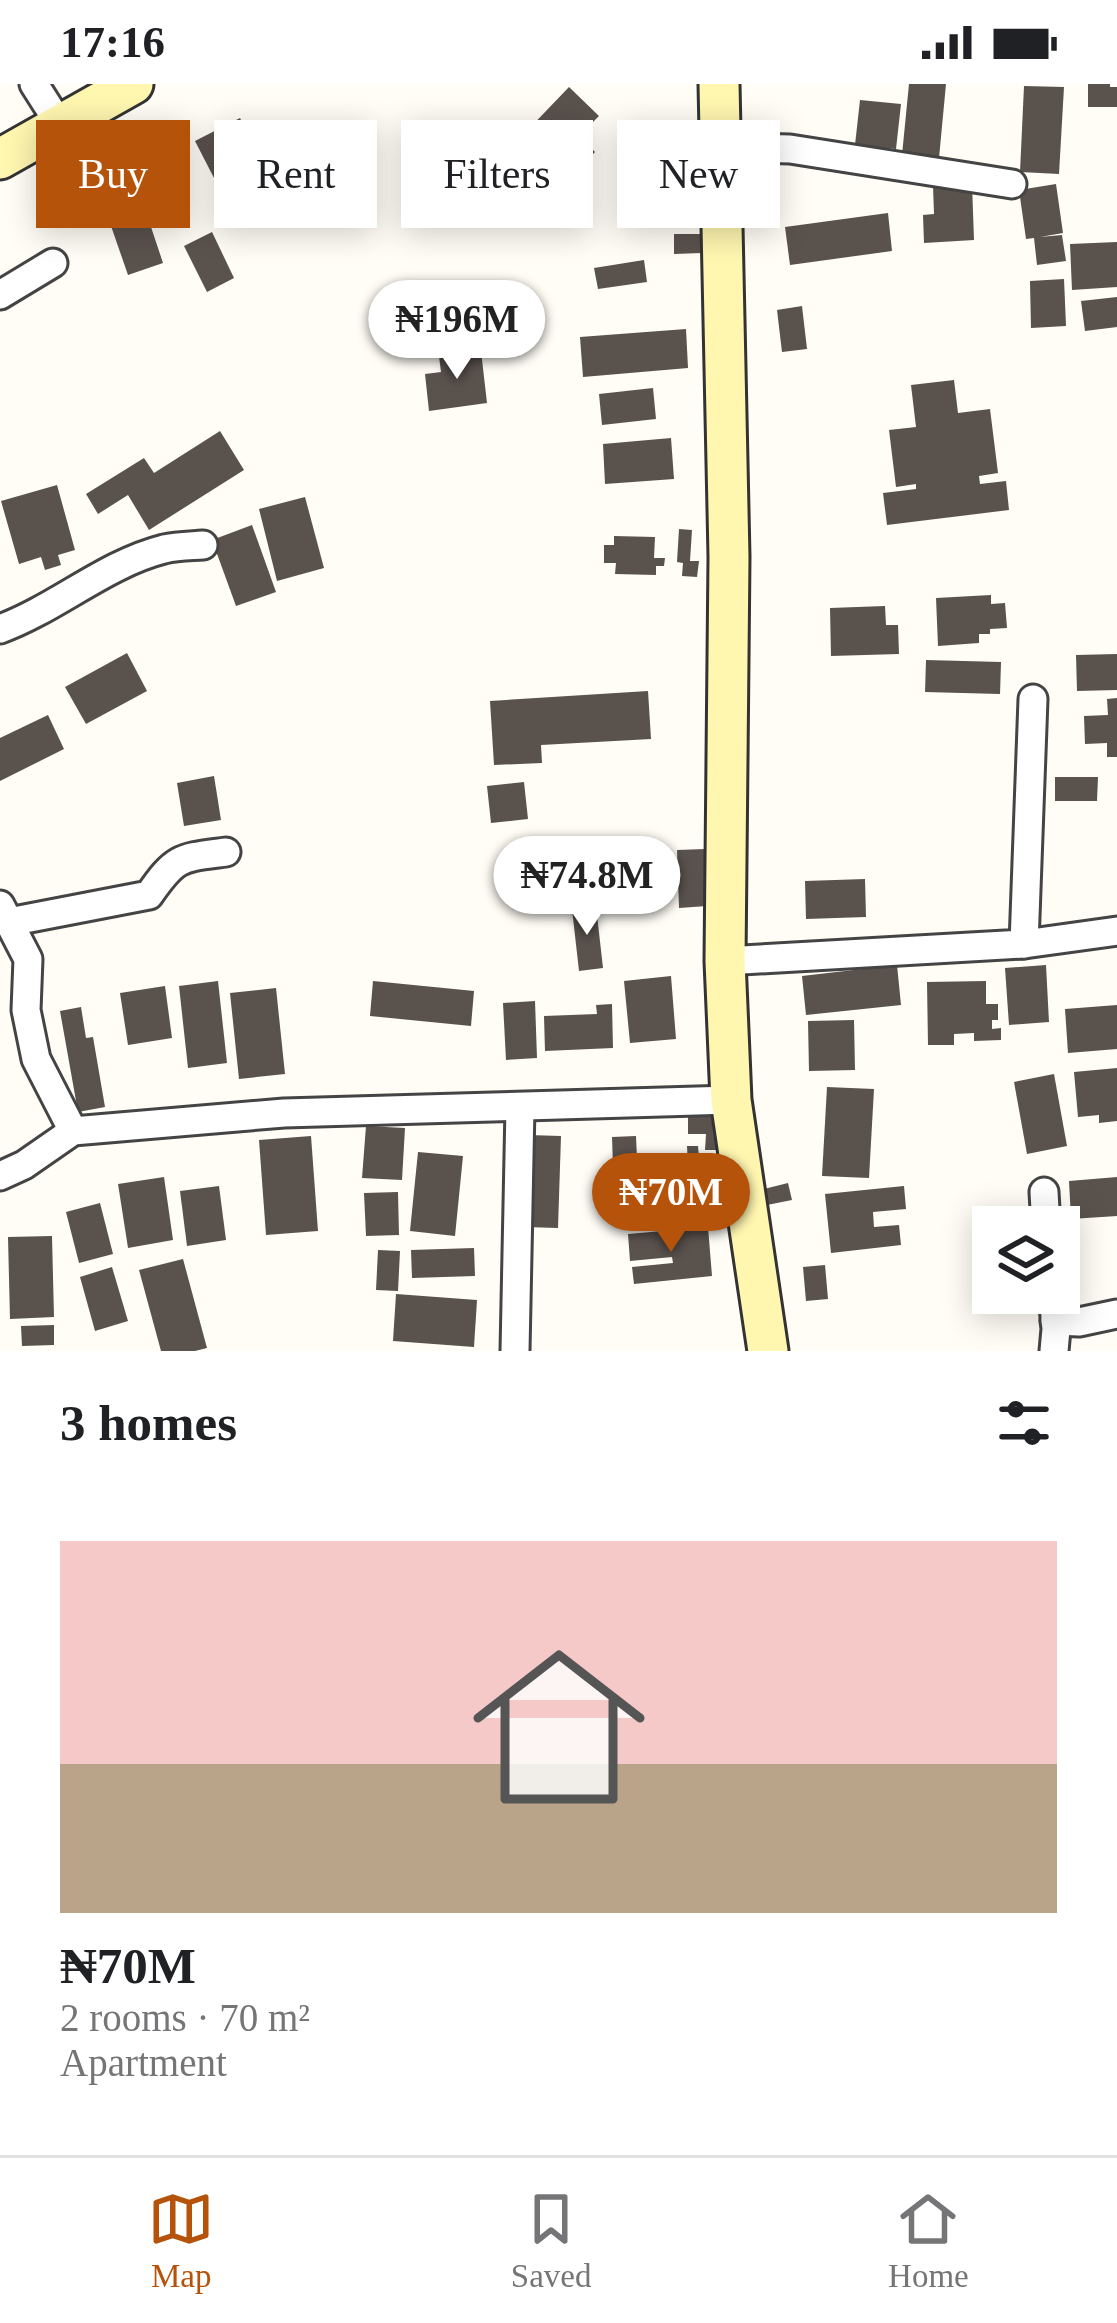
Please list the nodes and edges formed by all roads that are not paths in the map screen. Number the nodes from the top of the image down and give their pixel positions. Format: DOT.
graph roads {
  1 [pos="34,84"];
  2 [pos="133,84"];
  3 [pos="719,84"];
  4 [pos="57,120"];
  5 [pos="69,120"];
  6 [pos="719,120"];
  7 [pos="36,139"];
  8 [pos="780,149"];
  9 [pos="0,159"];
  10 [pos="1012,184"];
  11 [pos="721,228"];
  12 [pos="53,263"];
  13 [pos="0,296"];
  14 [pos="203,545"];
  15 [pos="0,629"];
  16 [pos="1033,699"];
  17 [pos="226,851"];
  18 [pos="4,913"];
  19 [pos="1117,931"];
  20 [pos="1024,944"];
  21 [pos="725,961"];
  22 [pos="13,1008"];
  23 [pos="731,1100"];
  24 [pos="520,1106"];
  25 [pos="73,1131"];
  26 [pos="0,1176"];
  27 [pos="1043,1192"];
  28 [pos="1044,1206"];
  29 [pos="1054,1314"];
  30 [pos="1065,1314"];
  31 [pos="1117,1314"];
  32 [pos="515,1351"];
  33 [pos="768,1351"];
  34 [pos="1054,1351"];
  1 -- 4 [label="street"];
  2 -- 5 [label="street"];
  3 -- 6 [label="street"];
  7 -- 9 [label="street"];
  8 -- 10 [label="street"];
  11 -- 21 [label="street"];
  12 -- 13 [label="street"];
  14 -- 15 [label="street"];
  16 -- 20 [label="street"];
  17 -- 18 [label="street"];
  18 -- 22 [label="street"];
  19 -- 20 [label="street"];
  20 -- 21 [label="street"];
  21 -- 23 [label="street"];
  22 -- 25 [label="street"];
  23 -- 24 [label="street"];
  23 -- 33 [label="street"];
  24 -- 25 [label="street"];
  24 -- 32 [label="street"];
  25 -- 26 [label="street"];
  27 -- 28 [label="street"];
  29 -- 34 [label="street"];
  30 -- 31 [label="street"];
}
